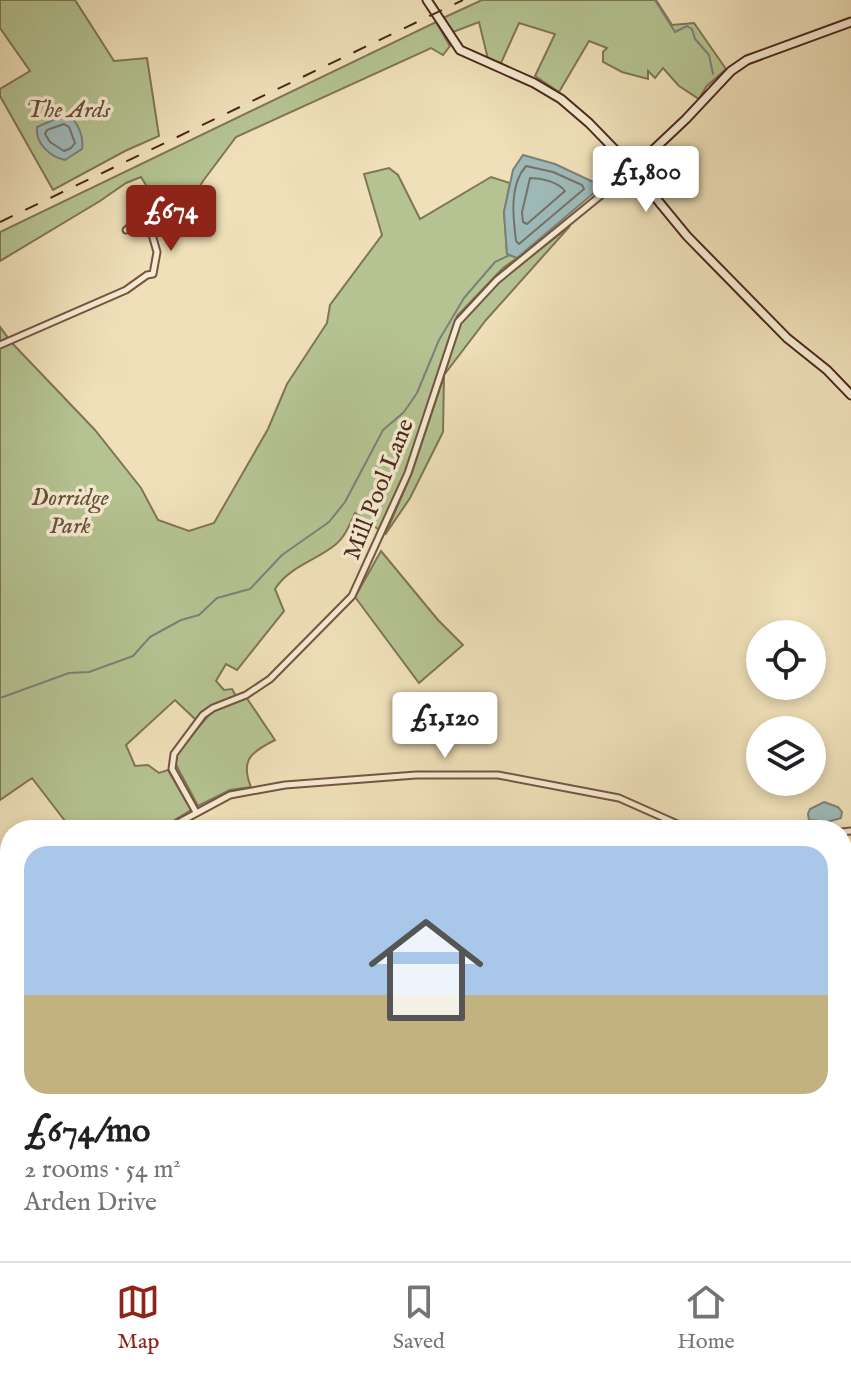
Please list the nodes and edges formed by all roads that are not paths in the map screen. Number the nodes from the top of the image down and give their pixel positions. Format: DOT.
graph roads {
  1 [pos="427,0"];
  2 [pos="851,22"];
  3 [pos="632,170"];
  4 [pos="141,196"];
  5 [pos="147,219"];
  6 [pos="126,230"];
  7 [pos="0,345"];
  8 [pos="851,395"];
  9 [pos="196,812"];
  10 [pos="182,820"];
  11 [pos="668,820"];
  1 -- 3 [label="street"];
  2 -- 3 [label="street"];
  3 -- 8 [label="street"];
  3 -- 9 [label="street, Mill Pool Lane"];
  4 -- 5 [label="street"];
  5 -- 6 [label="street"];
  5 -- 7 [label="street"];
  9 -- 10 [label="street"];
  9 -- 11 [label="street"];
}
